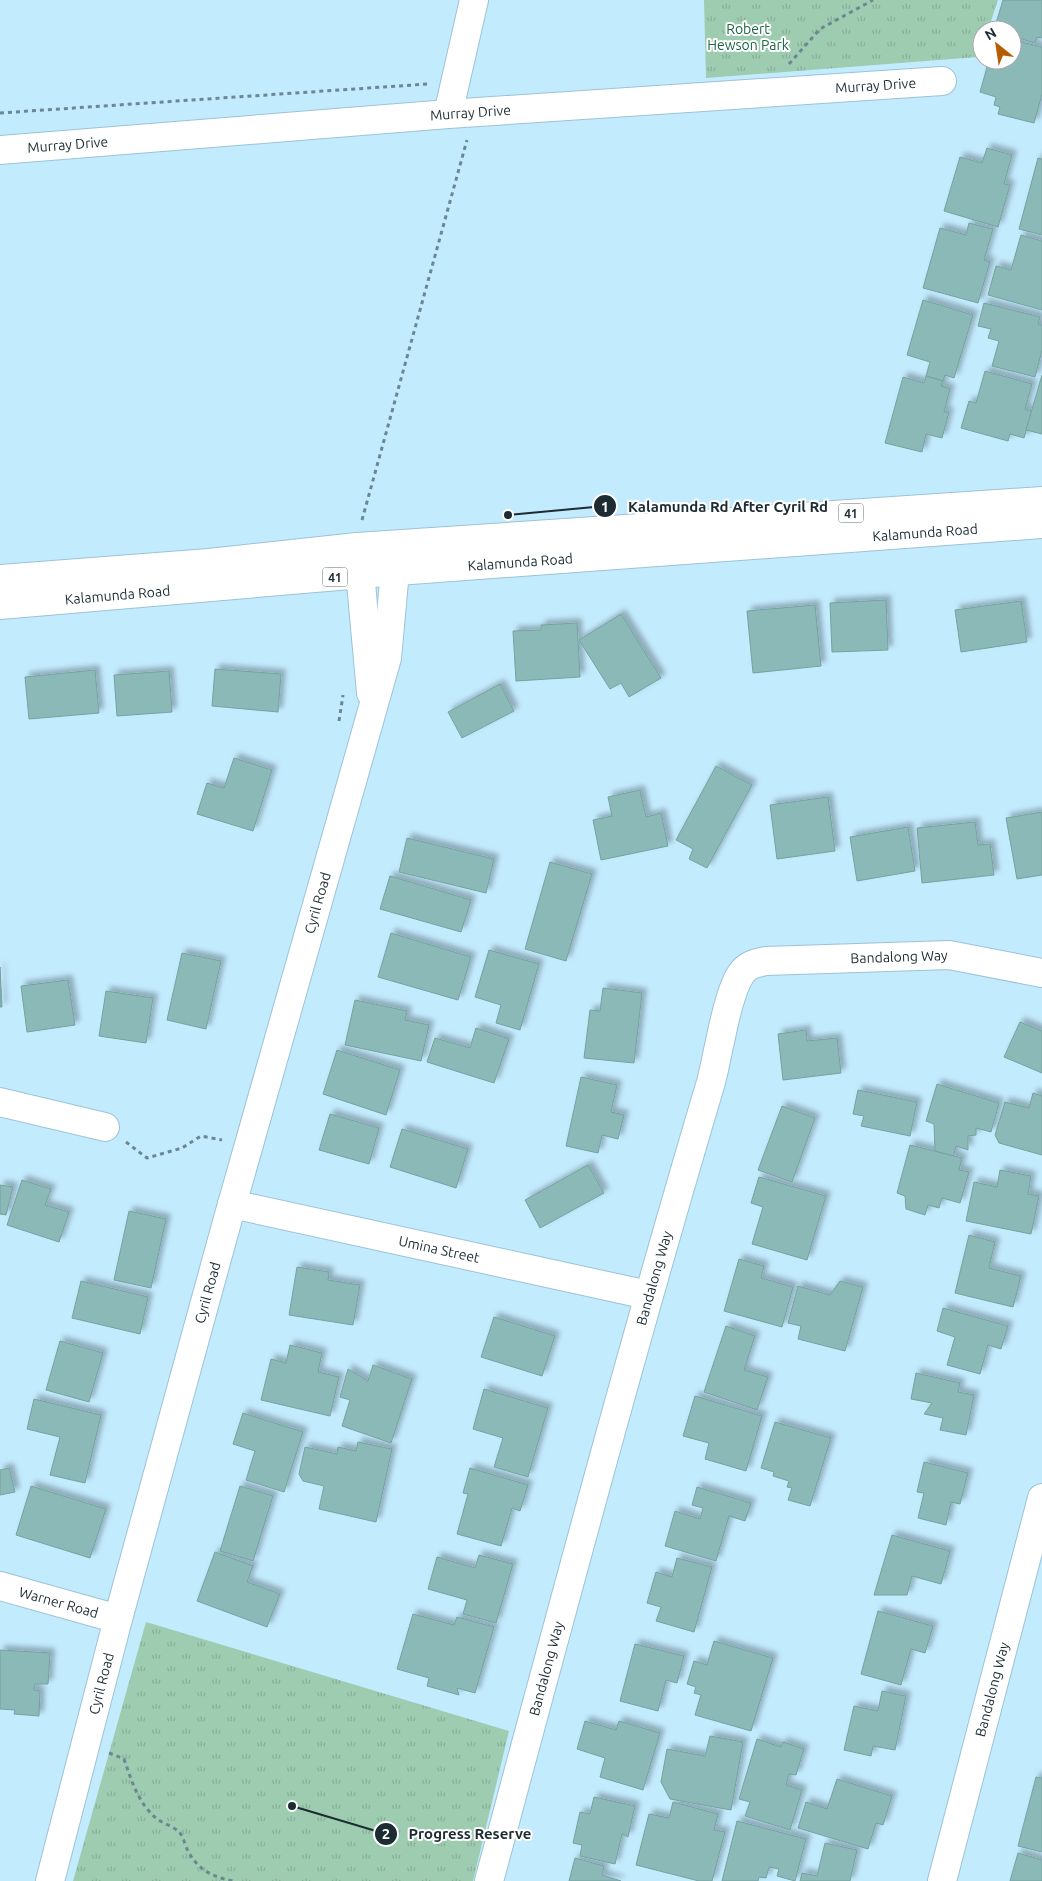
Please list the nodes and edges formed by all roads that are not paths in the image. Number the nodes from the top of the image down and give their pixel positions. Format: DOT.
graph roads {
  1 [pos="474,0"];
  2 [pos="942,81"];
  3 [pos="461,114"];
  4 [pos="0,150"];
  5 [pos="1042,500"];
  6 [pos="1042,524"];
  7 [pos="357,547"];
  8 [pos="397,558"];
  9 [pos="361,575"];
  10 [pos="0,579"];
  11 [pos="0,605"];
  12 [pos="372,707"];
  13 [pos="1042,973"];
  14 [pos="0,1102"];
  15 [pos="105,1127"];
  16 [pos="232,1204"];
  17 [pos="648,1295"];
  18 [pos="1042,1498"];
  19 [pos="0,1586"];
  20 [pos="118,1619"];
  21 [pos="50,1881"];
  22 [pos="489,1881"];
  23 [pos="942,1881"];
  1 -- 3 [label="street"];
  2 -- 3 [label="street, Murray Drive"];
  3 -- 4 [label="street, Murray Drive"];
  5 -- 8 [label="street, Kalamunda Road / 41"];
  6 -- 8 [label="street, Kalamunda Road / 41"];
  7 -- 8 [label="street, Kalamunda Road / 41"];
  7 -- 9 [label="street, Cyril Road"];
  7 -- 10 [label="street, Kalamunda Road / 41"];
  8 -- 9 [label="street, Kalamunda Road / 41"];
  8 -- 12 [label="street, Cyril Road"];
  9 -- 11 [label="street, Kalamunda Road / 41"];
  9 -- 12 [label="street, Cyril Road"];
  12 -- 16 [label="street, Cyril Road"];
  13 -- 17 [label="street, Bandalong Way"];
  14 -- 15 [label="street"];
  16 -- 17 [label="street, Umina Street"];
  16 -- 20 [label="street, Cyril Road"];
  17 -- 22 [label="street, Bandalong Way"];
  18 -- 23 [label="street, Bandalong Way"];
  19 -- 20 [label="street, Warner Road"];
  20 -- 21 [label="street, Cyril Road"];
}
